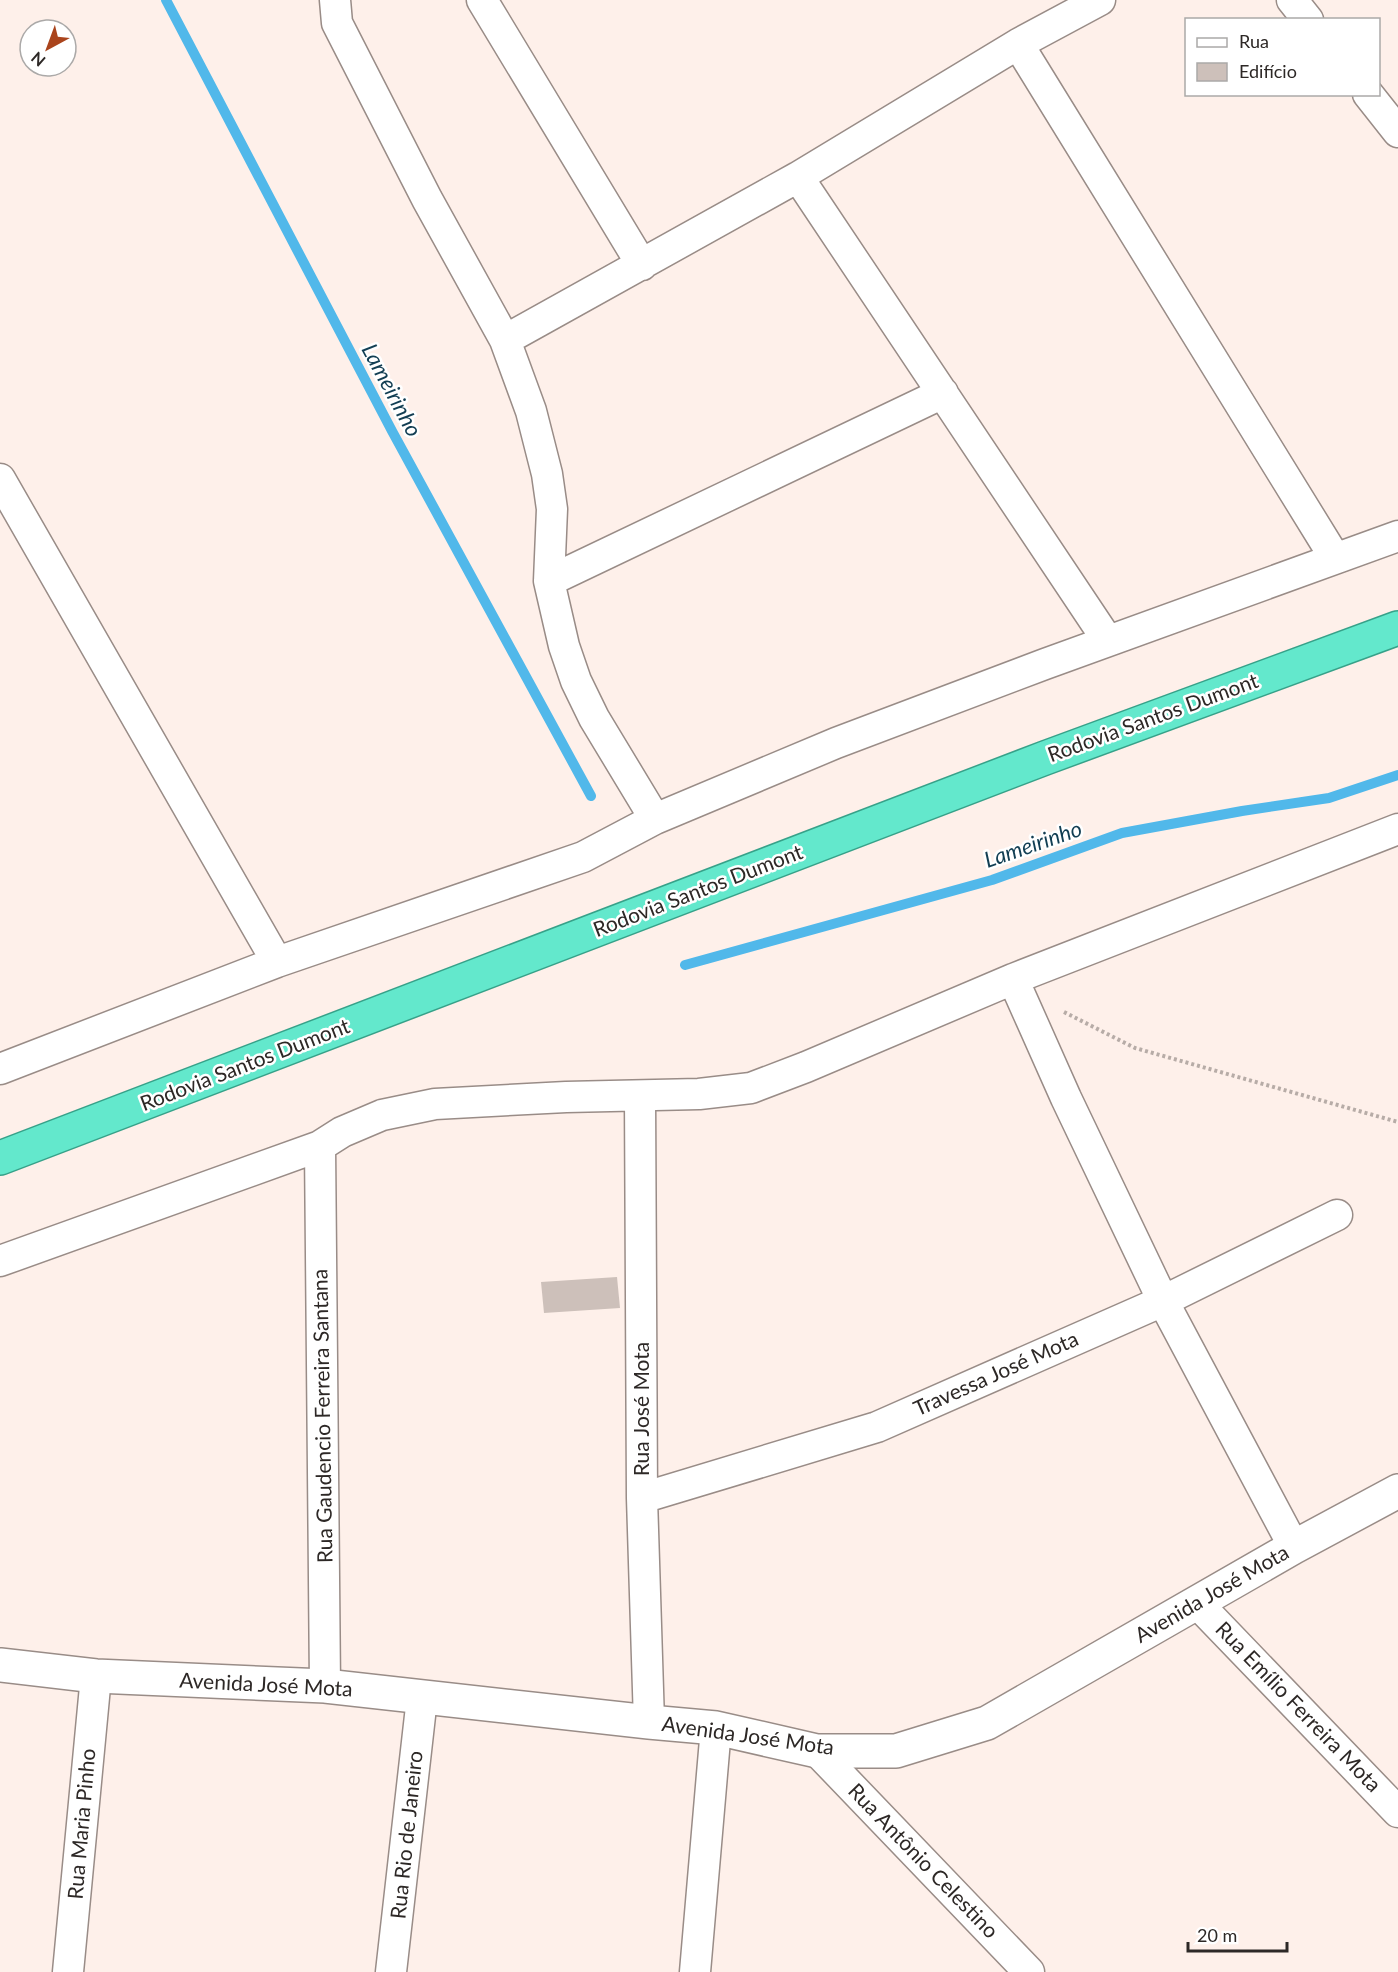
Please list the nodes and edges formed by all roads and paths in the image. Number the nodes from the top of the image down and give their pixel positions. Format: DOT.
graph roads {
  1 [pos="334,0"];
  2 [pos="482,0"];
  3 [pos="1100,0"];
  4 [pos="1292,0"];
  5 [pos="1306,18"];
  6 [pos="1018,44"];
  7 [pos="1370,96"];
  8 [pos="1398,132"];
  9 [pos="798,177"];
  10 [pos="642,265"];
  11 [pos="505,340"];
  12 [pos="943,393"];
  13 [pos="0,479"];
  14 [pos="1398,536"];
  15 [pos="1335,558"];
  16 [pos="549,581"];
  17 [pos="1398,628"];
  18 [pos="1108,641"];
  19 [pos="656,819"];
  20 [pos="1398,829"];
  21 [pos="277,962"];
  22 [pos="1013,979"];
  23 [pos="1058,1008"];
  24 [pos="0,1069"];
  25 [pos="640,1096"];
  26 [pos="1398,1122"];
  27 [pos="320,1146"];
  28 [pos="0,1158"];
  29 [pos="1337,1215"];
  30 [pos="0,1261"];
  31 [pos="1163,1300"];
  32 [pos="1398,1491"];
  33 [pos="642,1498"];
  34 [pos="1294,1547"];
  35 [pos="1197,1603"];
  36 [pos="0,1665"];
  37 [pos="96,1676"];
  38 [pos="326,1686"];
  39 [pos="422,1698"];
  40 [pos="649,1722"];
  41 [pos="716,1728"];
  42 [pos="817,1751"];
  43 [pos="1398,1812"];
  44 [pos="68,1972"];
  45 [pos="391,1972"];
  46 [pos="695,1972"];
  47 [pos="1029,1972"];
  1 -- 11 [label="street"];
  2 -- 10 [label="street"];
  3 -- 6 [label="street"];
  4 -- 5 [label="street"];
  6 -- 9 [label="street"];
  6 -- 15 [label="street"];
  7 -- 8 [label="street"];
  9 -- 10 [label="street"];
  9 -- 12 [label="street"];
  10 -- 11 [label="street"];
  11 -- 16 [label="street"];
  12 -- 16 [label="street"];
  12 -- 18 [label="street"];
  13 -- 21 [label="street"];
  14 -- 15 [label="street"];
  15 -- 18 [label="street"];
  16 -- 19 [label="street"];
  17 -- 28 [label="highway, Rodovia Santos Dumont"];
  18 -- 19 [label="street"];
  19 -- 21 [label="street"];
  20 -- 22 [label="street"];
  21 -- 24 [label="street"];
  22 -- 25 [label="street"];
  22 -- 31 [label="street"];
  23 -- 26 [label="path"];
  25 -- 27 [label="street"];
  25 -- 33 [label="street, Rua José Mota"];
  27 -- 30 [label="street"];
  27 -- 38 [label="street, Rua Gaudencio Ferreira Santana"];
  29 -- 31 [label="street, Travessa José Mota"];
  31 -- 33 [label="street, Travessa José Mota"];
  31 -- 34 [label="street"];
  32 -- 34 [label="main road, Avenida José Mota"];
  33 -- 40 [label="street, Rua José Mota"];
  34 -- 35 [label="main road, Avenida José Mota"];
  35 -- 42 [label="main road, Avenida José Mota"];
  35 -- 43 [label="street, Rua Emílio Ferreira Mota"];
  36 -- 37 [label="main road, Avenida José Mota"];
  37 -- 38 [label="main road, Avenida José Mota"];
  37 -- 44 [label="street, Rua Maria Pinho"];
  38 -- 39 [label="main road, Avenida José Mota"];
  39 -- 40 [label="main road, Avenida José Mota"];
  39 -- 45 [label="street, Rua Rio de Janeiro"];
  40 -- 41 [label="main road, Avenida José Mota"];
  41 -- 42 [label="main road, Avenida José Mota"];
  41 -- 46 [label="street"];
  42 -- 47 [label="street, Rua Antônio Celestino"];
}
